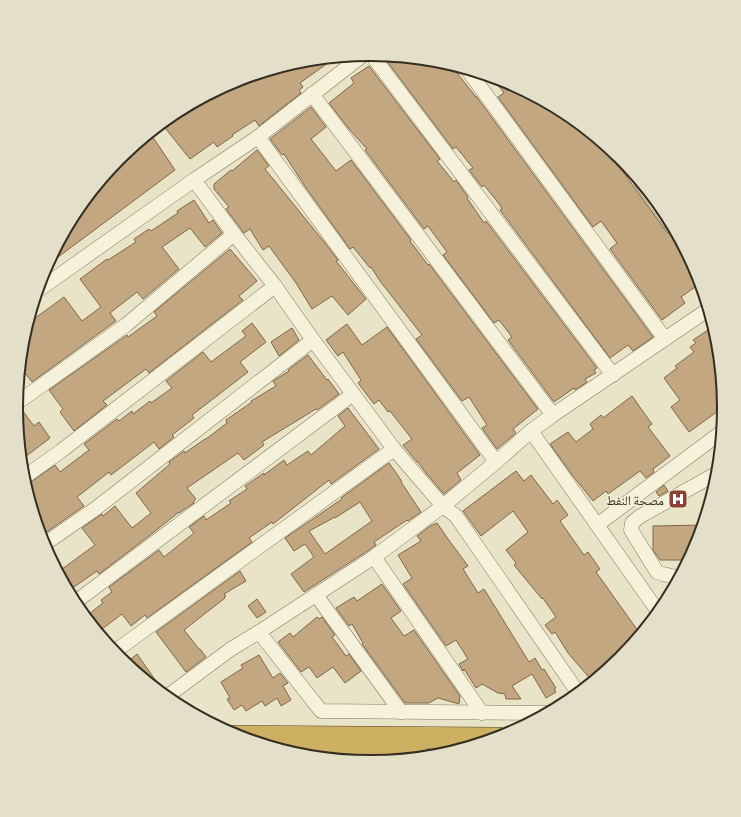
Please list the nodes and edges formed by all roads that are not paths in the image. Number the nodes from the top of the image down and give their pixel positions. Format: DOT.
graph roads {
  1 [pos="376,61"];
  2 [pos="354,62"];
  3 [pos="472,76"];
  4 [pos="312,94"];
  5 [pos="258,137"];
  6 [pos="194,180"];
  7 [pos="234,234"];
  8 [pos="46,285"];
  9 [pos="275,286"];
  10 [pos="704,312"];
  11 [pos="665,339"];
  12 [pos="313,340"];
  13 [pos="613,375"];
  14 [pos="353,394"];
  15 [pos="23,398"];
  16 [pos="553,415"];
  17 [pos="531,431"];
  18 [pos="717,436"];
  19 [pos="394,449"];
  20 [pos="496,462"];
  21 [pos="30,473"];
  22 [pos="711,477"];
  23 [pos="443,506"];
  24 [pos="597,525"];
  25 [pos="49,541"];
  26 [pos="374,556"];
  27 [pos="674,577"];
  28 [pos="316,595"];
  29 [pos="80,598"];
  30 [pos="655,607"];
  31 [pos="259,632"];
  32 [pos="119,648"];
  33 [pos="575,689"];
  34 [pos="172,693"];
  35 [pos="401,712"];
  36 [pos="482,713"];
  37 [pos="537,713"];
  38 [pos="254,736"];
  39 [pos="482,738"];
  1 -- 13 [label="street"];
  2 -- 4 [label="street"];
  3 -- 11 [label="street"];
  4 -- 5 [label="street"];
  4 -- 16 [label="street"];
  5 -- 6 [label="street"];
  5 -- 20 [label="street"];
  6 -- 7 [label="street"];
  6 -- 8 [label="street"];
  7 -- 9 [label="street"];
  7 -- 15 [label="street"];
  9 -- 12 [label="street"];
  9 -- 21 [label="street"];
  10 -- 11 [label="street"];
  11 -- 13 [label="street"];
  12 -- 14 [label="street"];
  12 -- 25 [label="street"];
  13 -- 16 [label="street"];
  14 -- 19 [label="street"];
  14 -- 29 [label="street"];
  16 -- 17 [label="street"];
  17 -- 20 [label="street"];
  17 -- 24 [label="street"];
  18 -- 24 [label="street"];
  19 -- 23 [label="street"];
  19 -- 32 [label="street"];
  20 -- 23 [label="street"];
  22 -- 27 [label="street"];
  23 -- 26 [label="street"];
  23 -- 33 [label="street"];
  24 -- 30 [label="street"];
  26 -- 28 [label="street"];
  26 -- 36 [label="street"];
  28 -- 31 [label="street"];
  28 -- 35 [label="street"];
  31 -- 34 [label="street"];
  31 -- 35 [label="street"];
  35 -- 36 [label="street"];
  36 -- 37 [label="street"];
  38 -- 39 [label="highway"];
}
